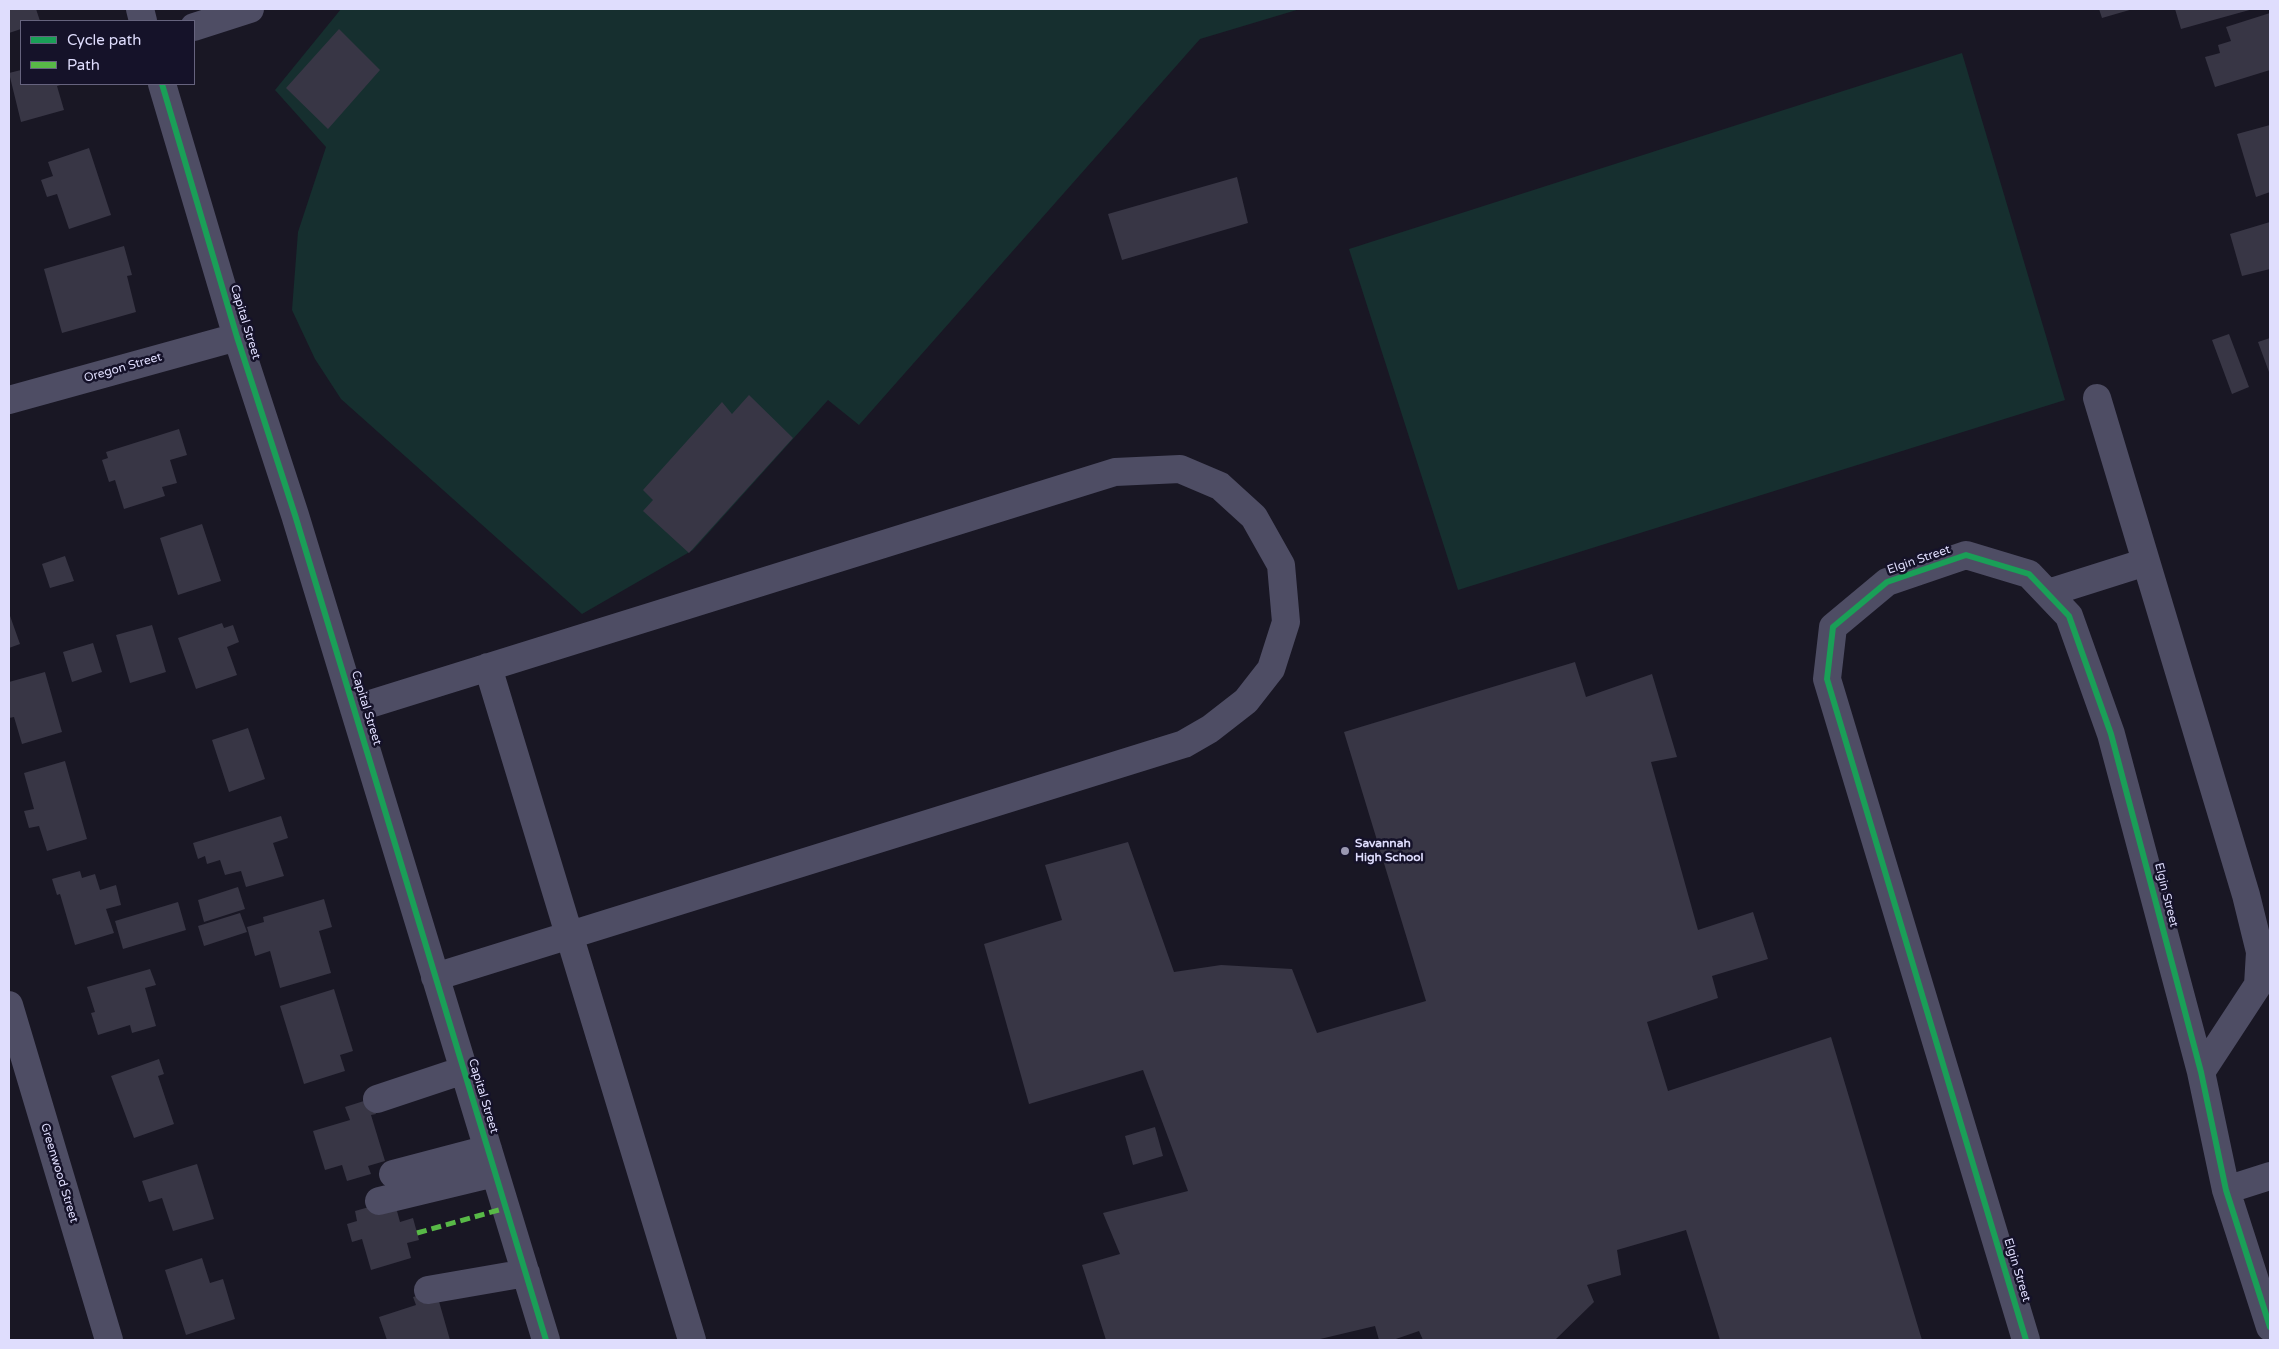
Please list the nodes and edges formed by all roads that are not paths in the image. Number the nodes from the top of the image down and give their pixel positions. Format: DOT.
graph roads {
  1 [pos="250,9"];
  2 [pos="195,28"];
  3 [pos="162,85"];
  4 [pos="237,337"];
  5 [pos="2097,398"];
  6 [pos="9,400"];
  7 [pos="2146,562"];
  8 [pos="2048,593"];
  9 [pos="488,667"];
  10 [pos="354,709"];
  11 [pos="570,934"];
  12 [pos="435,977"];
  13 [pos="9,1005"];
  14 [pos="464,1070"];
  15 [pos="2201,1072"];
  16 [pos="377,1099"];
  17 [pos="492,1161"];
  18 [pos="393,1174"];
  19 [pos="2270,1176"];
  20 [pos="2226,1190"];
  21 [pos="379,1201"];
  22 [pos="526,1272"];
  23 [pos="428,1290"];
  24 [pos="2270,1327"];
  25 [pos="109,1340"];
  26 [pos="546,1340"];
  27 [pos="692,1340"];
  28 [pos="2026,1340"];
  1 -- 2 [label="street"];
  3 -- 4 [label="street, Capital Street"];
  4 -- 6 [label="street, Oregon Street"];
  4 -- 10 [label="street, Capital Street"];
  5 -- 7 [label="street"];
  7 -- 8 [label="street"];
  7 -- 15 [label="street"];
  8 -- 15 [label="street, Elgin Street"];
  8 -- 28 [label="street, Elgin Street"];
  9 -- 10 [label="street"];
  9 -- 11 [label="street"];
  9 -- 11 [label="street"];
  10 -- 12 [label="street, Capital Street"];
  11 -- 12 [label="street"];
  11 -- 27 [label="street"];
  12 -- 14 [label="street, Capital Street"];
  13 -- 25 [label="street, Greenwood Street"];
  14 -- 16 [label="street"];
  14 -- 17 [label="street, Capital Street"];
  15 -- 20 [label="street, Elgin Street"];
  17 -- 18 [label="street"];
  17 -- 21 [label="street"];
  17 -- 22 [label="street, Capital Street"];
  19 -- 20 [label="street"];
  20 -- 24 [label="street, Elgin Street"];
  22 -- 23 [label="street"];
  22 -- 26 [label="street, Capital Street"];
}
